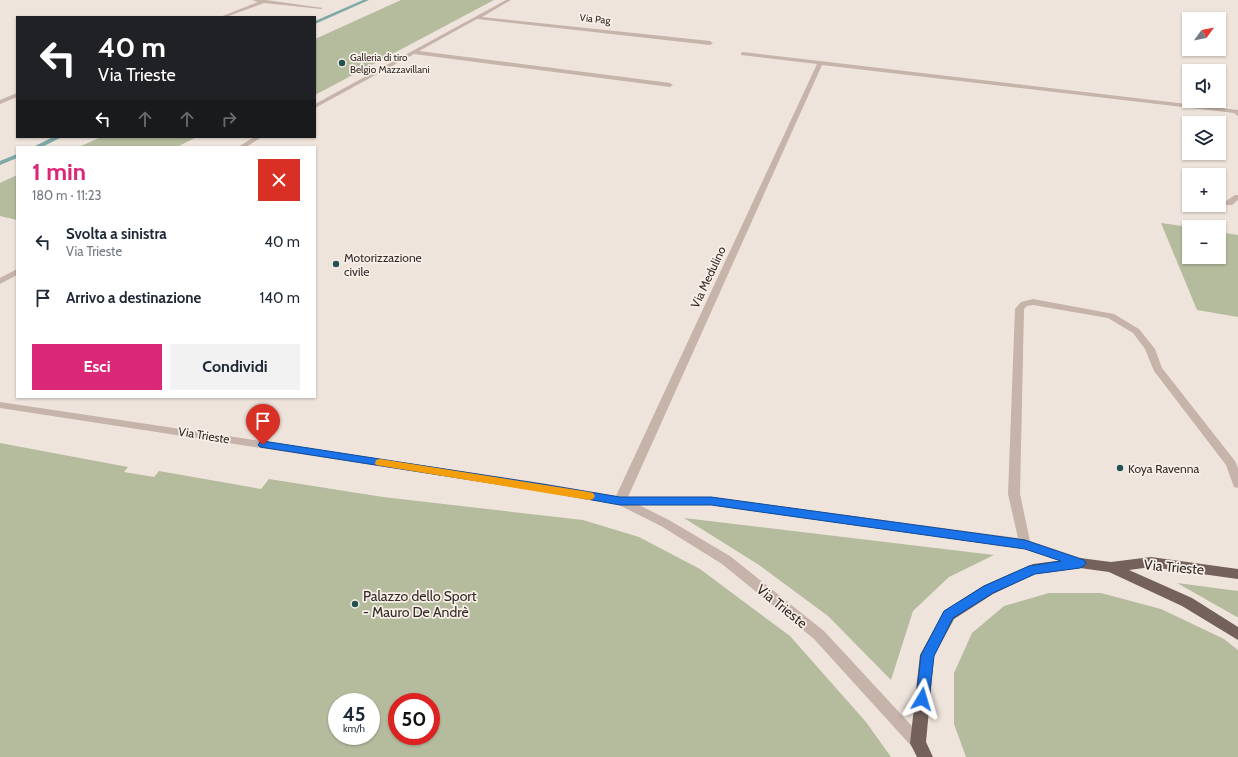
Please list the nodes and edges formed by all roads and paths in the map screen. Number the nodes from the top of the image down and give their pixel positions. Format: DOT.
graph roads {
  1 [pos="254,0"];
  2 [pos="509,0"];
  3 [pos="263,1"];
  4 [pos="321,8"];
  5 [pos="225,16"];
  6 [pos="478,18"];
  7 [pos="710,43"];
  8 [pos="412,52"];
  9 [pos="743,54"];
  10 [pos="820,63"];
  11 [pos="670,85"];
  12 [pos="16,96"];
  13 [pos="0,102"];
  14 [pos="316,105"];
  15 [pos="1238,114"];
  16 [pos="257,138"];
  17 [pos="243,146"];
  18 [pos="1238,197"];
  19 [pos="1228,203"];
  20 [pos="16,273"];
  21 [pos="0,281"];
  22 [pos="4,406"];
  23 [pos="1238,484"];
  24 [pos="620,501"];
  25 [pos="1025,544"];
  26 [pos="1080,563"];
  27 [pos="1111,567"];
  28 [pos="1238,574"];
  29 [pos="1238,634"];
  30 [pos="918,743"];
  31 [pos="926,757"];
  1 -- 3 [label="street"];
  2 -- 6 [label="street"];
  3 -- 4 [label="street"];
  3 -- 5 [label="street"];
  6 -- 7 [label="street, Via Pag"];
  6 -- 8 [label="street"];
  8 -- 11 [label="street"];
  8 -- 14 [label="street"];
  9 -- 10 [label="street"];
  10 -- 15 [label="street"];
  10 -- 24 [label="street, Via Medulino"];
  12 -- 13 [label="street"];
  16 -- 17 [label="street"];
  18 -- 19 [label="street"];
  20 -- 21 [label="street"];
  22 -- 24 [label="street, Via Trieste"];
  23 -- 25 [label="street"];
  24 -- 25 [label="street, Via Trieste"];
  24 -- 30 [label="street, Via Trieste"];
  25 -- 26 [label="street, Via Trieste"];
  26 -- 27 [label="main road"];
  26 -- 30 [label="main road"];
  27 -- 28 [label="main road, Via Trieste"];
  27 -- 29 [label="main road"];
  30 -- 31 [label="main road"];
}
